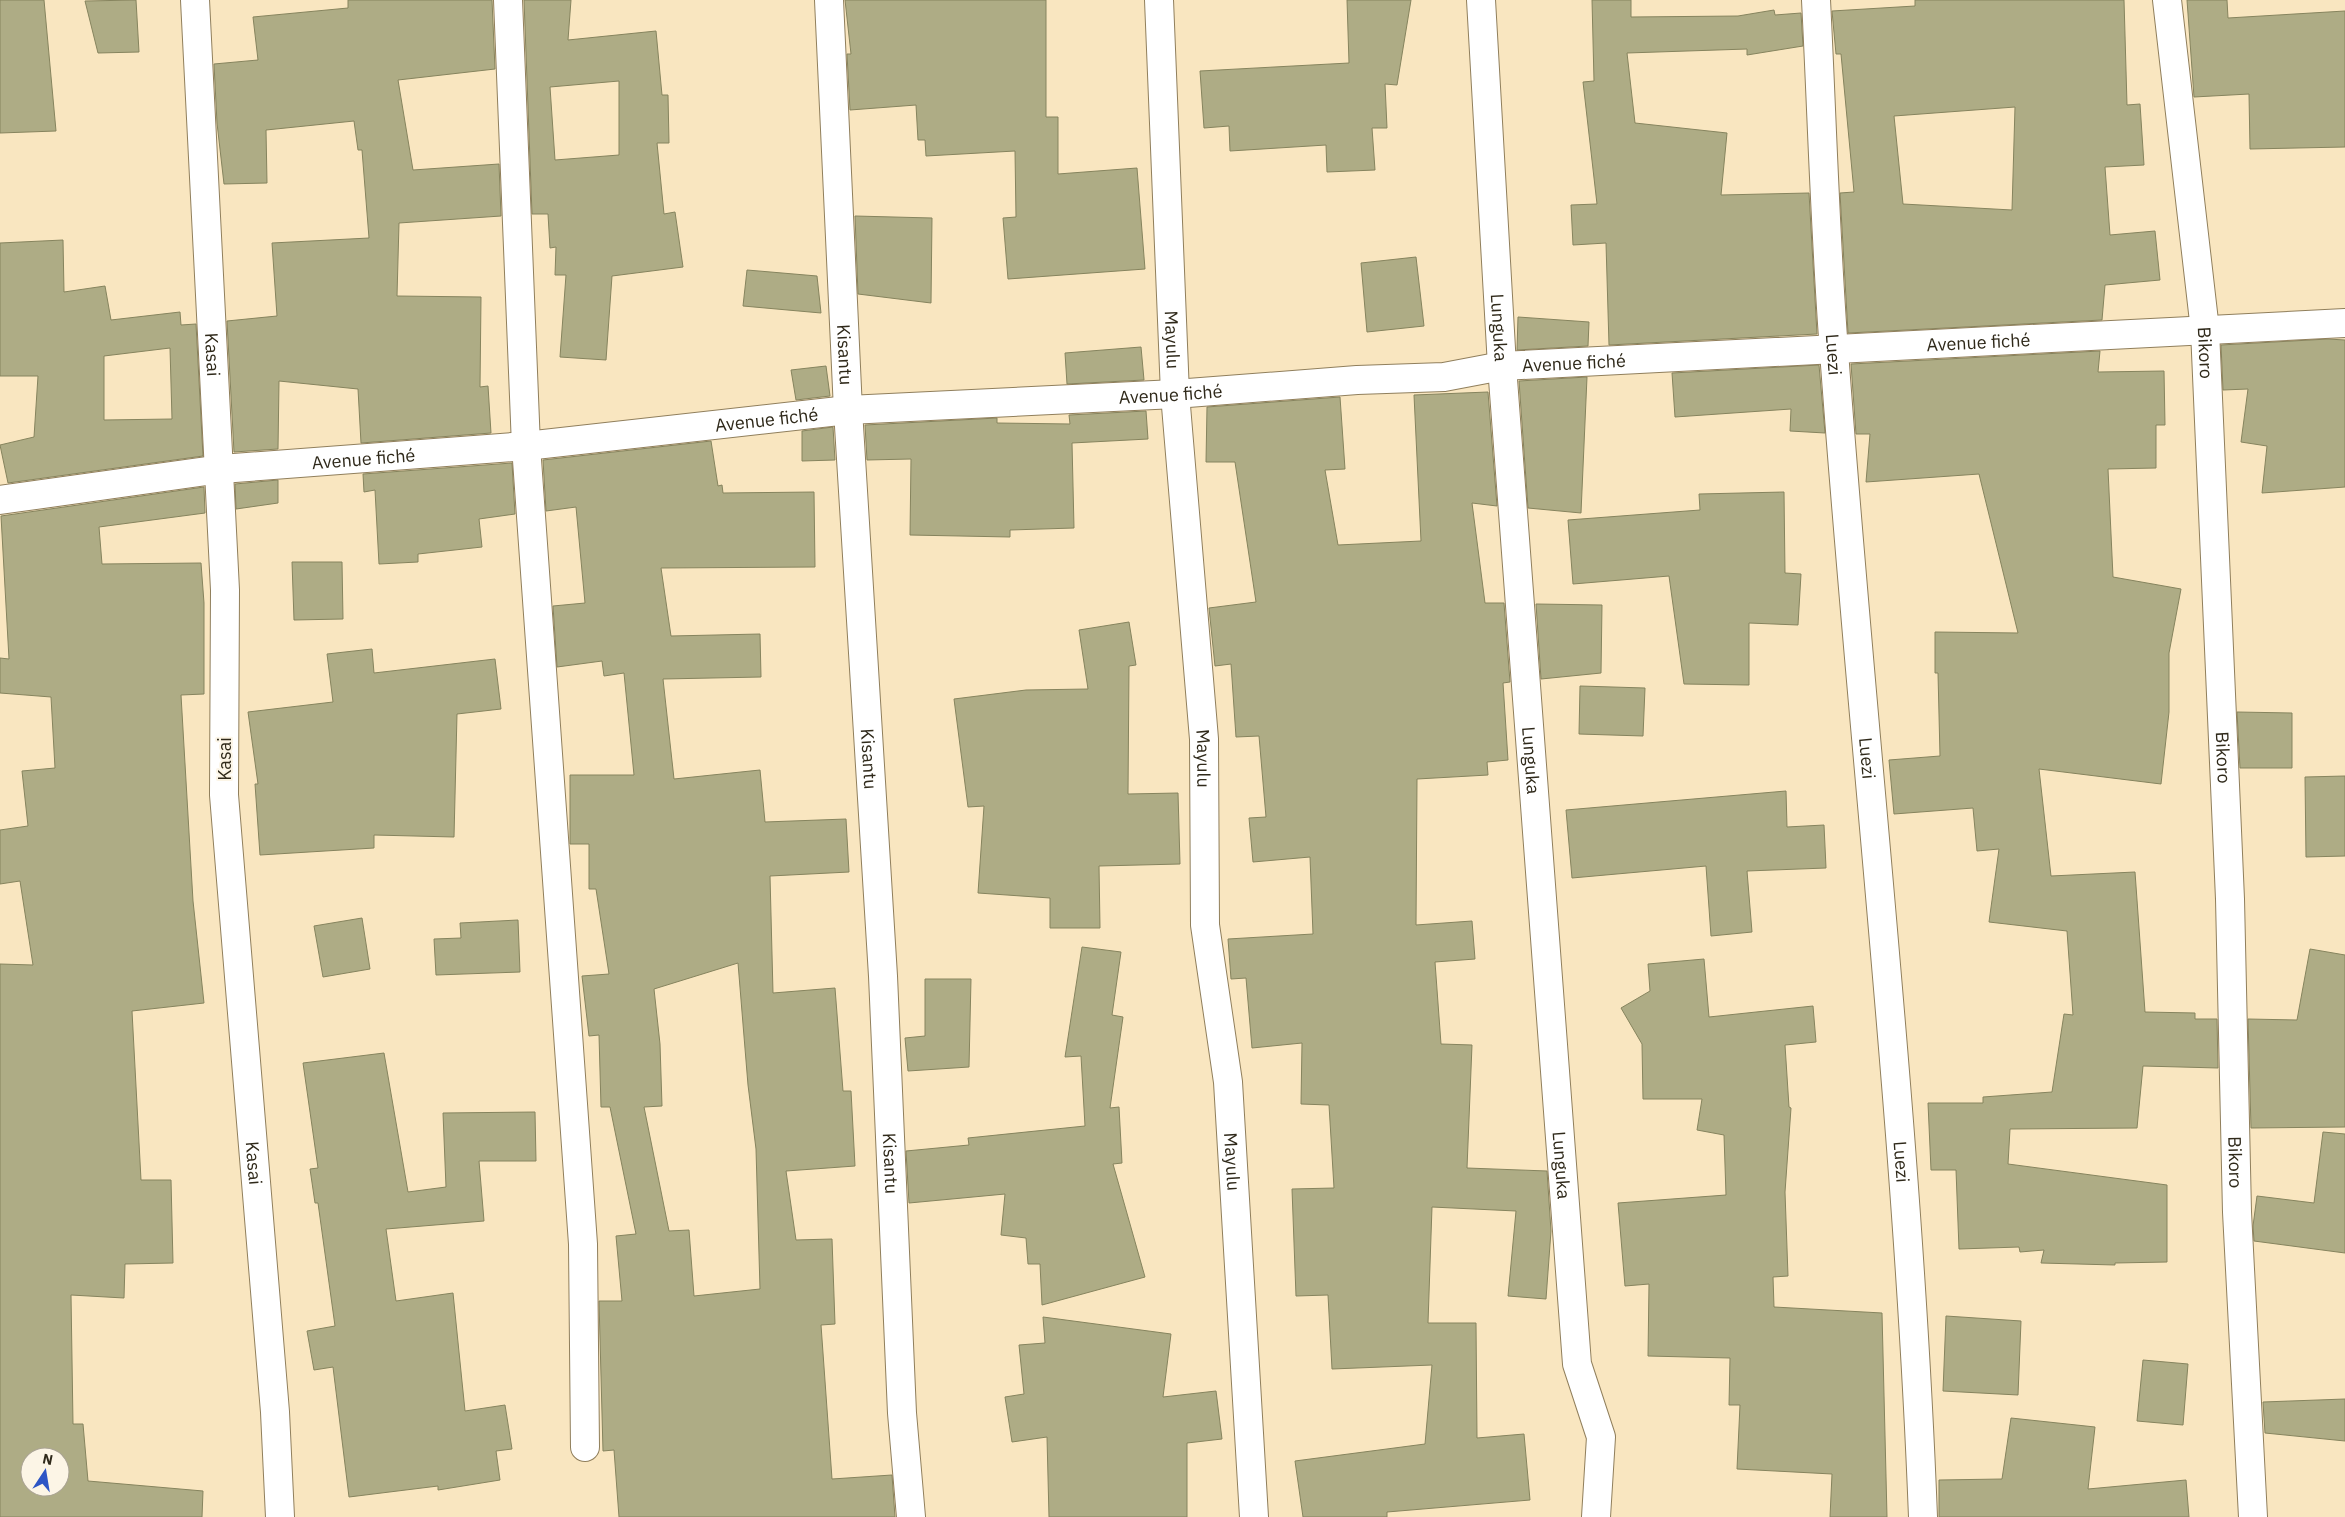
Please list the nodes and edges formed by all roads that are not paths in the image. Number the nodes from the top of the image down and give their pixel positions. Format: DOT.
graph roads {
  1 [pos="195,0"];
  2 [pos="508,0"];
  3 [pos="829,0"];
  4 [pos="1159,0"];
  5 [pos="1481,0"];
  6 [pos="1816,0"];
  7 [pos="2167,0"];
  8 [pos="2345,323"];
  9 [pos="2205,330"];
  10 [pos="1834,349"];
  11 [pos="1502,366"];
  12 [pos="1175,394"];
  13 [pos="848,410"];
  14 [pos="526,446"];
  15 [pos="221,469"];
  16 [pos="0,500"];
  17 [pos="585,1447"];
  18 [pos="280,1517"];
  19 [pos="911,1517"];
  20 [pos="1254,1517"];
  21 [pos="1596,1517"];
  22 [pos="1923,1517"];
  23 [pos="2253,1517"];
  1 -- 15 [label="street, Kasai"];
  2 -- 14 [label="street"];
  3 -- 13 [label="street, Kisantu"];
  4 -- 12 [label="street, Mayulu"];
  5 -- 11 [label="street, Lunguka"];
  6 -- 10 [label="street, Luezi"];
  7 -- 9 [label="street, Bikoro"];
  8 -- 9 [label="street, Avenue fiché"];
  9 -- 10 [label="street, Avenue fiché"];
  9 -- 23 [label="street, Bikoro"];
  10 -- 11 [label="street, Avenue fiché"];
  10 -- 22 [label="street, Luezi"];
  11 -- 12 [label="street, Avenue fiché"];
  11 -- 21 [label="street, Lunguka"];
  12 -- 13 [label="street, Avenue fiché"];
  12 -- 20 [label="street, Mayulu"];
  13 -- 14 [label="street, Avenue fiché"];
  13 -- 19 [label="street, Kisantu"];
  14 -- 15 [label="street, Avenue fiché"];
  14 -- 17 [label="street"];
  15 -- 16 [label="street, Avenue fiché"];
  15 -- 18 [label="street, Kasai"];
}
